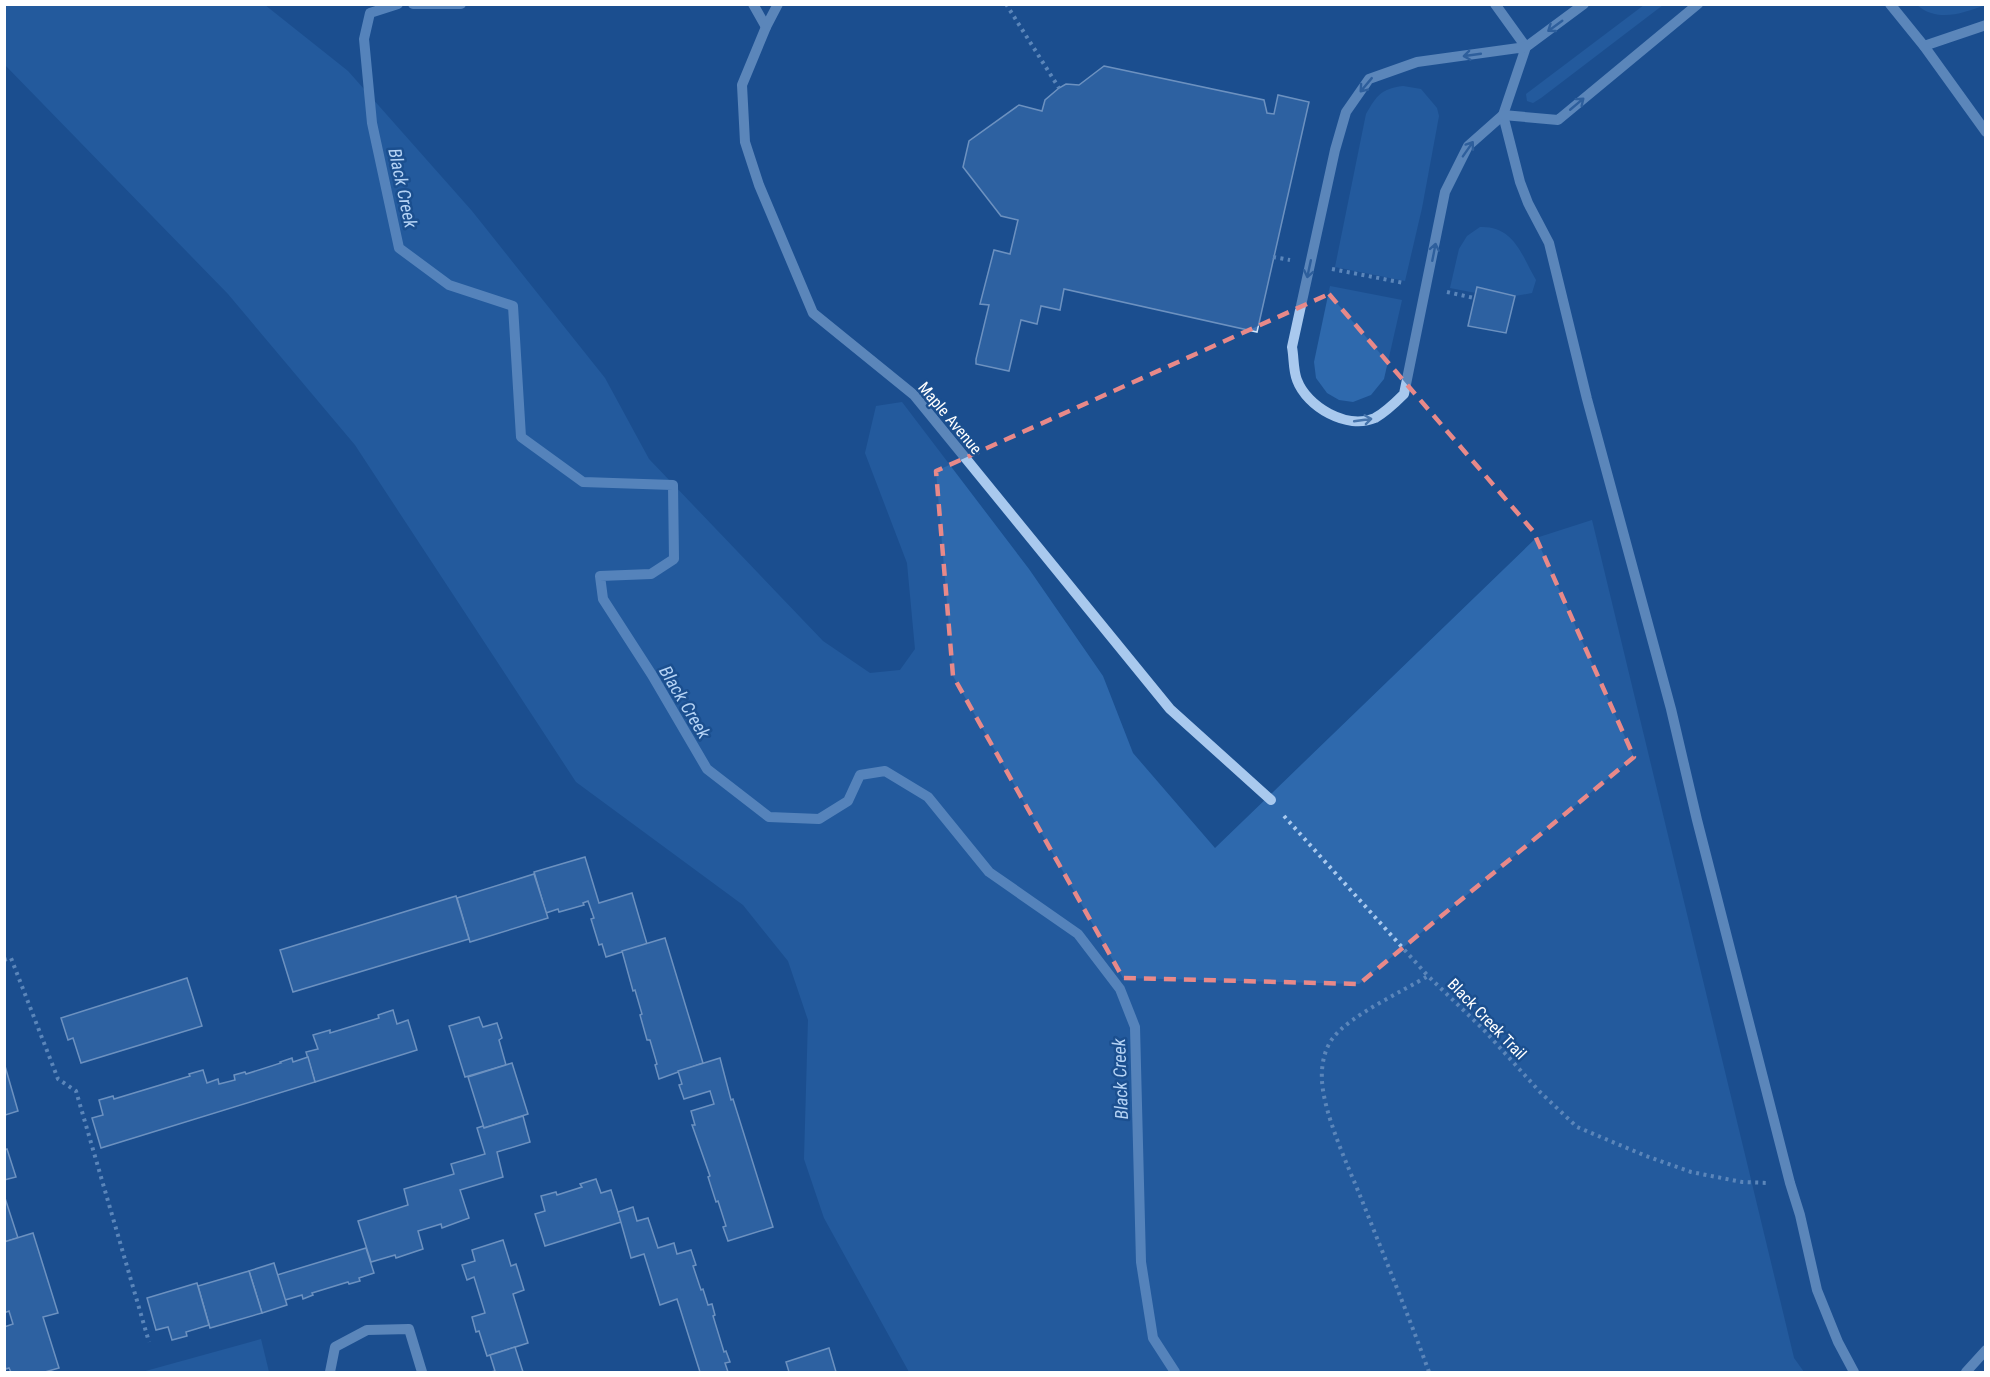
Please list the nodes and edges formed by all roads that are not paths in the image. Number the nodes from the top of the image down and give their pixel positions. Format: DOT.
graph roads {
  1 [pos="753,4"];
  2 [pos="778,4"];
  3 [pos="1495,4"];
  4 [pos="1584,4"];
  5 [pos="1698,4"];
  6 [pos="1890,4"];
  7 [pos="1986,25"];
  8 [pos="766,27"];
  9 [pos="1924,46"];
  10 [pos="1526,47"];
  11 [pos="1503,115"];
  12 [pos="1986,132"];
  13 [pos="1271,800"];
  14 [pos="1986,1350"];
  15 [pos="330,1372"];
  16 [pos="422,1372"];
  17 [pos="1854,1372"];
  18 [pos="1966,1372"];
  1 -- 8 [label="street"];
  2 -- 8 [label="street, Maple Avenue"];
  3 -- 10 [label="street"];
  4 -- 10 [label="street, one-way"];
  11 -- 5 [label="street, one-way"];
  6 -- 9 [label="street"];
  7 -- 9 [label="street"];
  8 -- 13 [label="street, Maple Avenue"];
  9 -- 12 [label="street"];
  10 -- 11 [label="street"];
  10 -- 11 [label="street, one-way"];
  11 -- 17 [label="street"];
  14 -- 18 [label="street"];
  15 -- 16 [label="street"];
}
